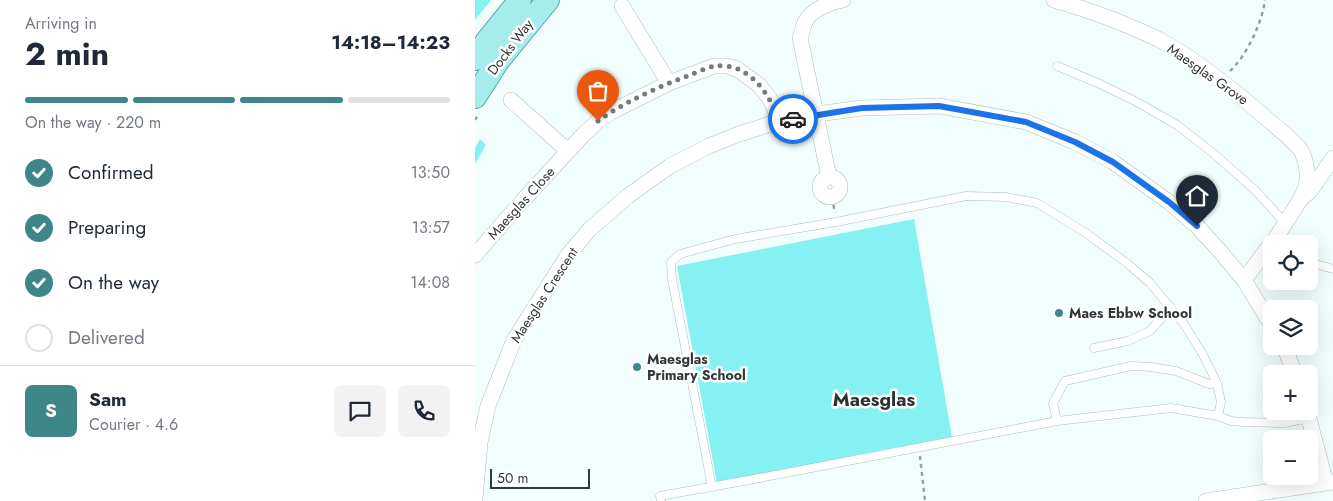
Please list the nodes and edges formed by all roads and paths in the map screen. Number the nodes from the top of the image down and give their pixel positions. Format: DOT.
graph roads {
  1 [pos="520,0"];
  2 [pos="548,0"];
  3 [pos="843,0"];
  4 [pos="1054,0"];
  5 [pos="1265,0"];
  6 [pos="622,6"];
  7 [pos="475,59"];
  8 [pos="1057,66"];
  9 [pos="1220,80"];
  10 [pos="669,83"];
  11 [pos="475,97"];
  12 [pos="511,100"];
  13 [pos="817,114"];
  14 [pos="780,121"];
  15 [pos="568,151"];
  16 [pos="1333,158"];
  17 [pos="832,197"];
  18 [pos="1300,200"];
  19 [pos="836,222"];
  20 [pos="1285,223"];
  21 [pos="1278,235"];
  22 [pos="475,255"];
  23 [pos="1263,256"];
  24 [pos="1318,265"];
  25 [pos="1333,269"];
  26 [pos="1244,280"];
  27 [pos="1171,307"];
  28 [pos="1263,311"];
  29 [pos="1094,348"];
  30 [pos="1217,383"];
  31 [pos="1218,416"];
  32 [pos="1293,420"];
  33 [pos="1310,420"];
  34 [pos="1057,421"];
  35 [pos="919,448"];
  36 [pos="1330,483"];
  37 [pos="712,487"];
  38 [pos="475,498"];
  39 [pos="661,501"];
  40 [pos="925,501"];
  41 [pos="1206,501"];
  1 -- 7 [label="main road, Docks Way"];
  2 -- 11 [label="main road, Docks Way"];
  3 -- 13 [label="street"];
  4 -- 9 [label="street, Maesglas Grove"];
  5 -- 9 [label="path"];
  6 -- 10 [label="street"];
  8 -- 20 [label="lane"];
  9 -- 18 [label="street, Maesglas Grove"];
  10 -- 14 [label="street, Maesglas Close"];
  10 -- 15 [label="street, Maesglas Close"];
  12 -- 15 [label="street"];
  13 -- 14 [label="street, Maesglas Crescent"];
  13 -- 17 [label="street"];
  13 -- 26 [label="street, Maesglas Crescent"];
  14 -- 38 [label="street, Maesglas Crescent"];
  15 -- 22 [label="street, Maesglas Close"];
  16 -- 18 [label="street, Maesglas Grove"];
  17 -- 19 [label="path"];
  18 -- 20 [label="street, Maesglas Grove"];
  19 -- 27 [label="lane"];
  19 -- 37 [label="lane"];
  20 -- 21 [label="street, Maesglas Grove"];
  23 -- 26 [label="street, Maesglas Grove"];
  24 -- 25 [label="lane"];
  26 -- 28 [label="street, Maesglas Crescent"];
  27 -- 29 [label="lane"];
  27 -- 30 [label="lane"];
  30 -- 31 [label="lane"];
  30 -- 34 [label="lane"];
  31 -- 32 [label="lane"];
  31 -- 34 [label="lane"];
  33 -- 36 [label="street"];
  34 -- 35 [label="lane"];
  35 -- 37 [label="lane"];
  35 -- 40 [label="path"];
  36 -- 41 [label="street"];
  37 -- 39 [label="lane"];
}
